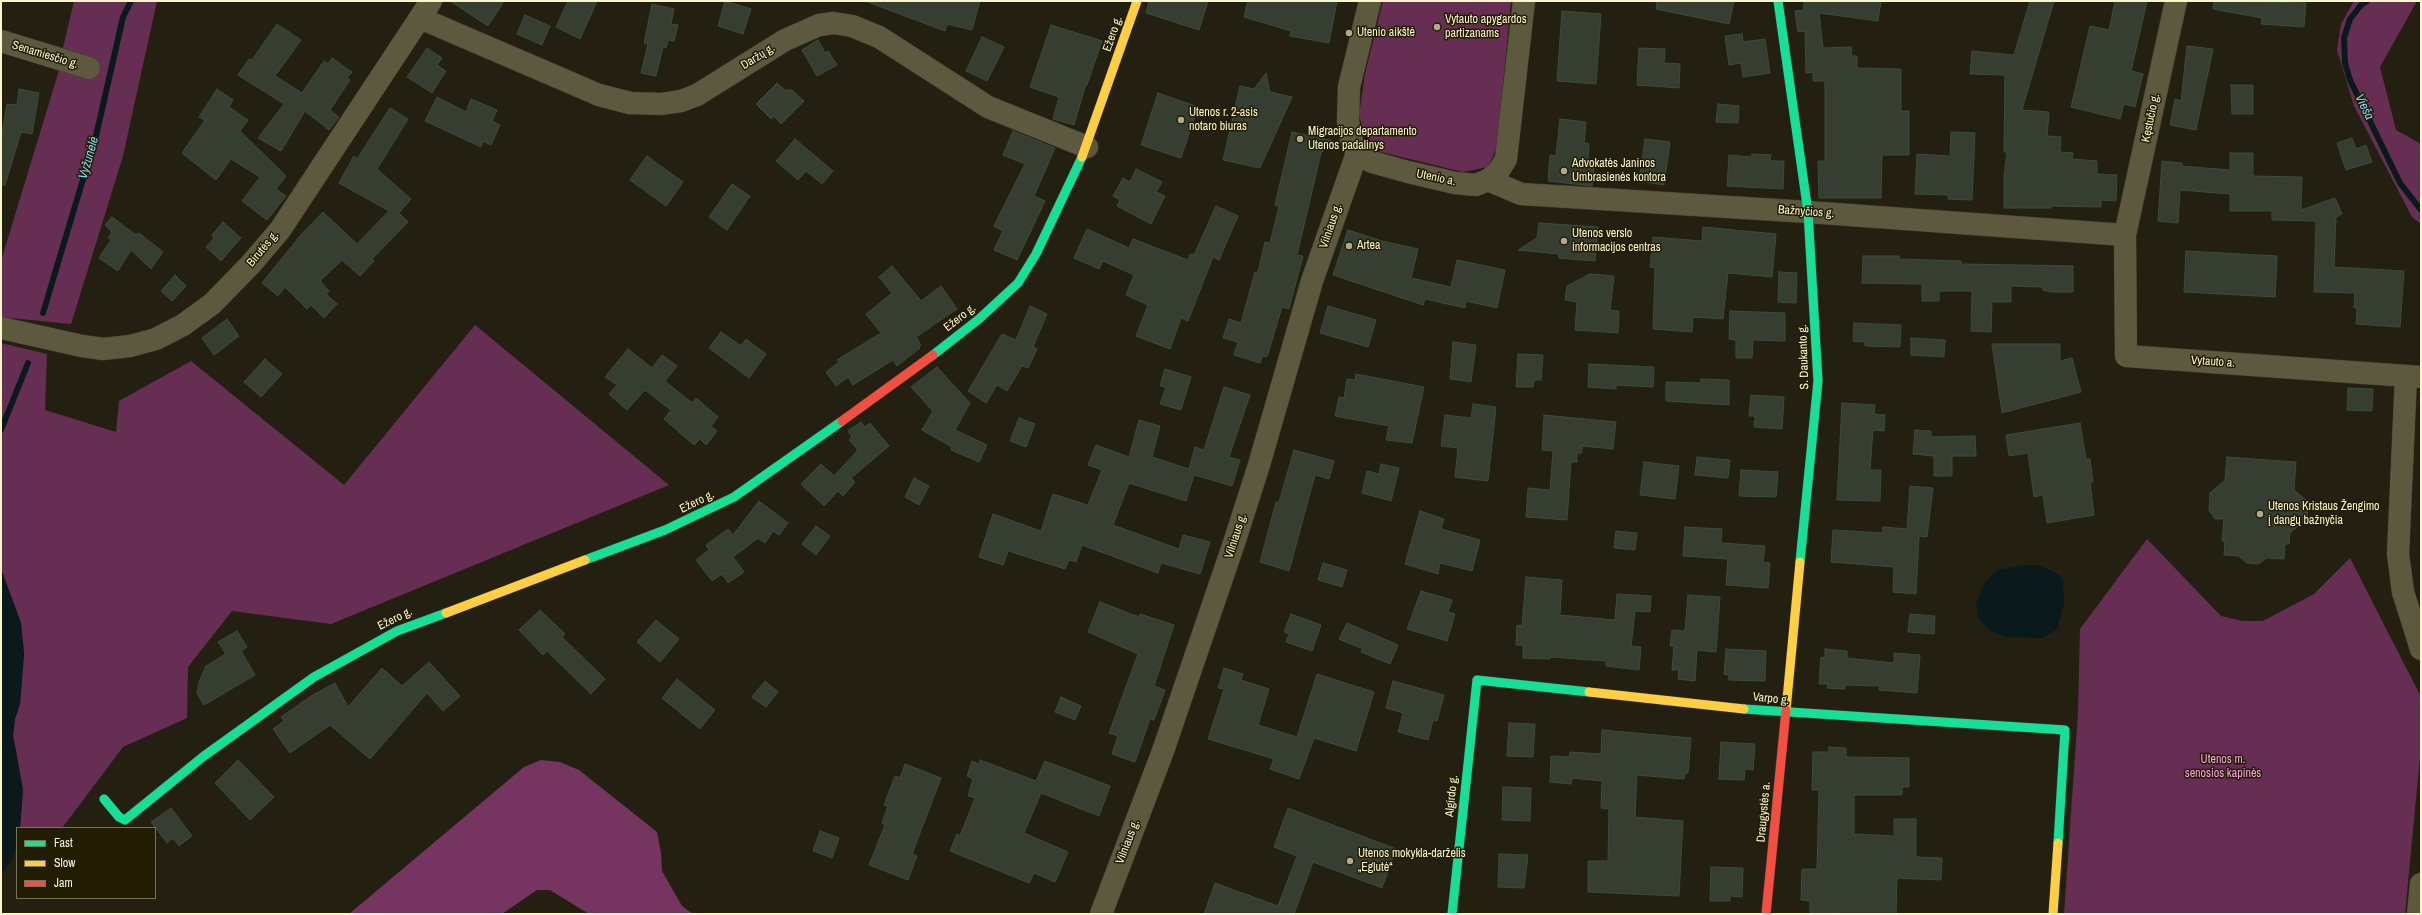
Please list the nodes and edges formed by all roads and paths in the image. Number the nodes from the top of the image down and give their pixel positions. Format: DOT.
graph roads {
  1 [pos="1370,1"];
  2 [pos="1524,1"];
  3 [pos="1778,1"];
  4 [pos="2176,1"];
  5 [pos="1136,5"];
  6 [pos="426,9"];
  7 [pos="1,41"];
  8 [pos="89,68"];
  9 [pos="1087,147"];
  10 [pos="1357,153"];
  11 [pos="1488,180"];
  12 [pos="1808,212"];
  13 [pos="2126,235"];
  14 [pos="1,328"];
  15 [pos="2413,376"];
  16 [pos="2421,649"];
  17 [pos="1477,680"];
  18 [pos="1785,713"];
  19 [pos="104,799"];
  20 [pos="2421,884"];
  21 [pos="1101,914"];
  22 [pos="1452,914"];
  23 [pos="1766,914"];
  24 [pos="2053,914"];
  25 [pos="2418,914"];
  1 -- 10 [label="street"];
  2 -- 11 [label="street"];
  3 -- 12 [label="street, S. Daukanto g."];
  4 -- 13 [label="street, Kęstučio g."];
  5 -- 9 [label="street, Ežero g."];
  6 -- 9 [label="street, Daržų g."];
  6 -- 14 [label="street, Birutės g."];
  7 -- 8 [label="street, Senamiesčio g."];
  9 -- 19 [label="street, Ežero g."];
  10 -- 11 [label="street, Utenio a."];
  10 -- 21 [label="street, Vilniaus g."];
  11 -- 12 [label="street, Bažnyčios g."];
  12 -- 13 [label="street, Bažnyčios g."];
  12 -- 18 [label="street, S. Daukanto g."];
  13 -- 15 [label="street, Vytauto a."];
  15 -- 16 [label="street"];
  17 -- 18 [label="street, Varpo g."];
  17 -- 22 [label="street, Algirdo g."];
  18 -- 23 [label="street, Draugystės a."];
  18 -- 24 [label="street, Varpo g."];
  20 -- 25 [label="street"];
}
